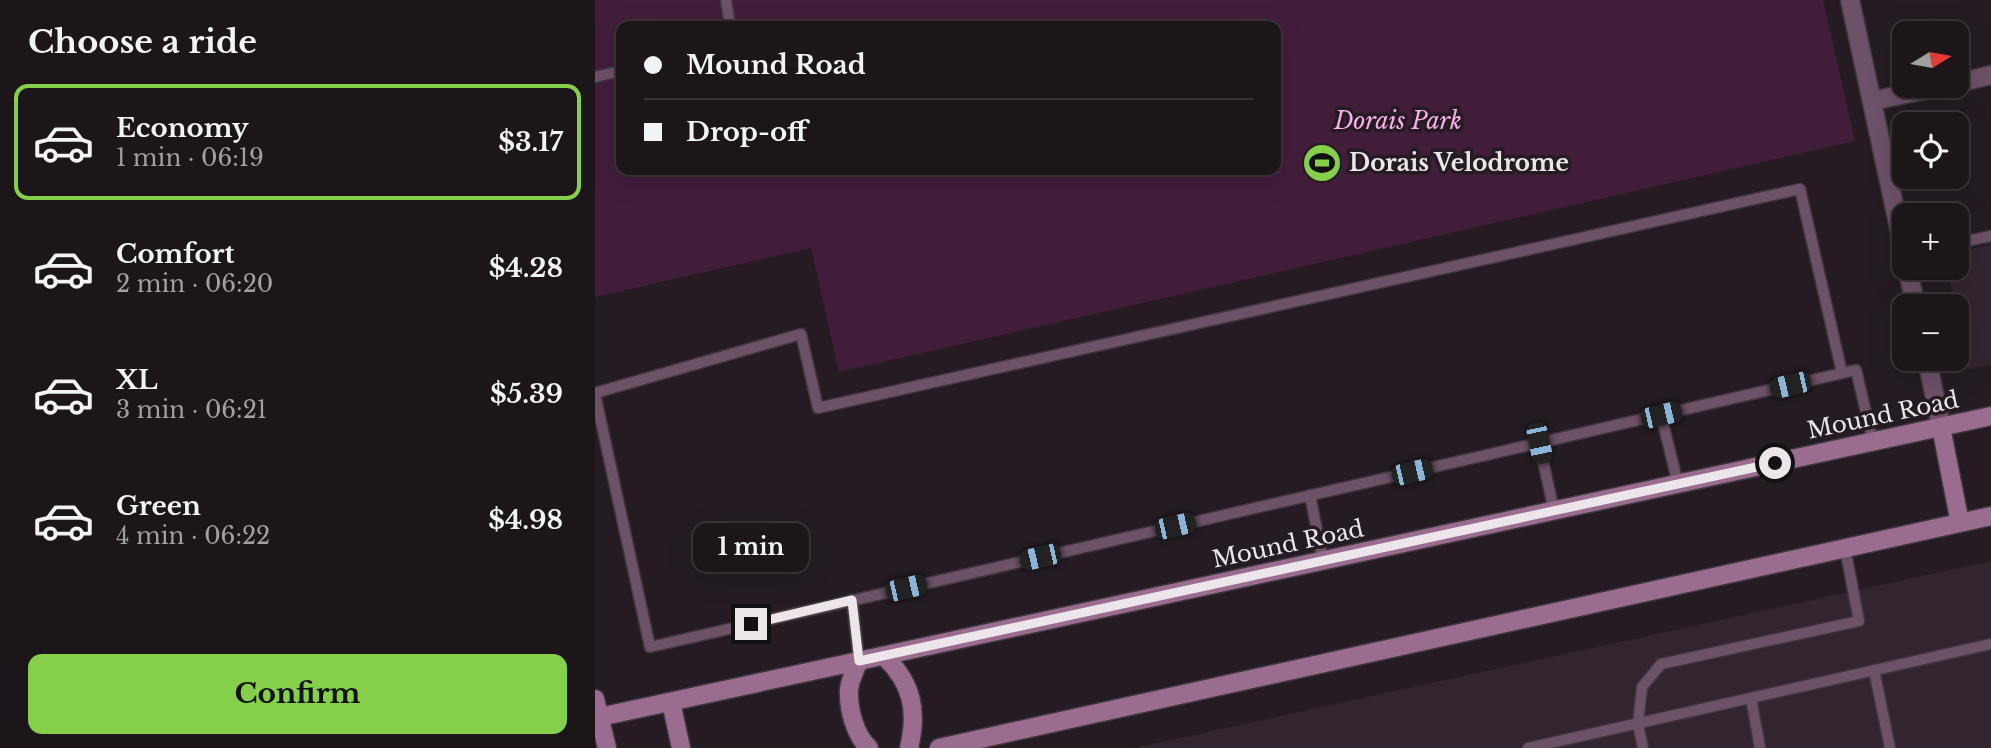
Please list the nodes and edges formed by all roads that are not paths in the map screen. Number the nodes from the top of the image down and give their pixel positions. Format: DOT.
graph roads {
  1 [pos="726,0"];
  2 [pos="1850,0"];
  3 [pos="729,21"];
  4 [pos="616,72"];
  5 [pos="1991,75"];
  6 [pos="595,77"];
  7 [pos="1969,80"];
  8 [pos="1892,97"];
  9 [pos="1873,101"];
  10 [pos="1894,203"];
  11 [pos="1991,236"];
  12 [pos="1969,241"];
  13 [pos="1929,371"];
  14 [pos="1842,373"];
  15 [pos="595,393"];
  16 [pos="1661,415"];
  17 [pos="1991,416"];
  18 [pos="1941,427"];
  19 [pos="1873,442"];
  20 [pos="1539,443"];
  21 [pos="1678,484"];
  22 [pos="1310,495"];
  23 [pos="1554,511"];
  24 [pos="1991,516"];
  25 [pos="1960,523"];
  26 [pos="1845,548"];
  27 [pos="1323,561"];
  28 [pos="852,600"];
  29 [pos="1991,644"];
  30 [pos="884,656"];
  31 [pos="859,661"];
  32 [pos="1874,670"];
  33 [pos="1751,698"];
  34 [pos="595,699"];
  35 [pos="671,702"];
  36 [pos="598,718"];
  37 [pos="1638,723"];
  38 [pos="607,748"];
  39 [pos="681,748"];
  40 [pos="869,748"];
  41 [pos="909,748"];
  42 [pos="939,748"];
  43 [pos="1528,748"];
  44 [pos="1643,748"];
  45 [pos="1761,748"];
  46 [pos="1890,748"];
  1 -- 3 [label="lane"];
  2 -- 9 [label="street"];
  4 -- 6 [label="lane"];
  5 -- 7 [label="street"];
  8 -- 9 [label="street"];
  9 -- 10 [label="street"];
  11 -- 12 [label="lane"];
  13 -- 18 [label="street"];
  14 -- 15 [label="lane"];
  14 -- 16 [label="lane"];
  14 -- 19 [label="lane"];
  15 -- 28 [label="lane"];
  16 -- 20 [label="lane"];
  16 -- 21 [label="lane"];
  17 -- 18 [label="main road, Mound Road"];
  18 -- 19 [label="main road, Mound Road"];
  18 -- 25 [label="main road"];
  19 -- 21 [label="main road, Mound Road"];
  20 -- 22 [label="lane"];
  20 -- 23 [label="lane"];
  21 -- 23 [label="main road, Mound Road"];
  22 -- 27 [label="lane"];
  22 -- 28 [label="lane"];
  23 -- 27 [label="main road, Mound Road"];
  24 -- 25 [label="main road"];
  25 -- 26 [label="main road"];
  26 -- 37 [label="lane"];
  26 -- 42 [label="main road"];
  27 -- 30 [label="main road, Mound Road"];
  28 -- 31 [label="lane"];
  29 -- 32 [label="lane"];
  30 -- 31 [label="main road, Mound Road"];
  30 -- 41 [label="main road"];
  31 -- 35 [label="main road, Mound Road"];
  31 -- 40 [label="main road"];
  32 -- 33 [label="lane"];
  32 -- 46 [label="lane"];
  33 -- 37 [label="lane"];
  33 -- 45 [label="lane"];
  34 -- 36 [label="main road"];
  35 -- 36 [label="main road, Mound Road"];
  35 -- 39 [label="main road"];
  36 -- 38 [label="main road"];
  37 -- 43 [label="lane"];
  37 -- 44 [label="lane"];
}
